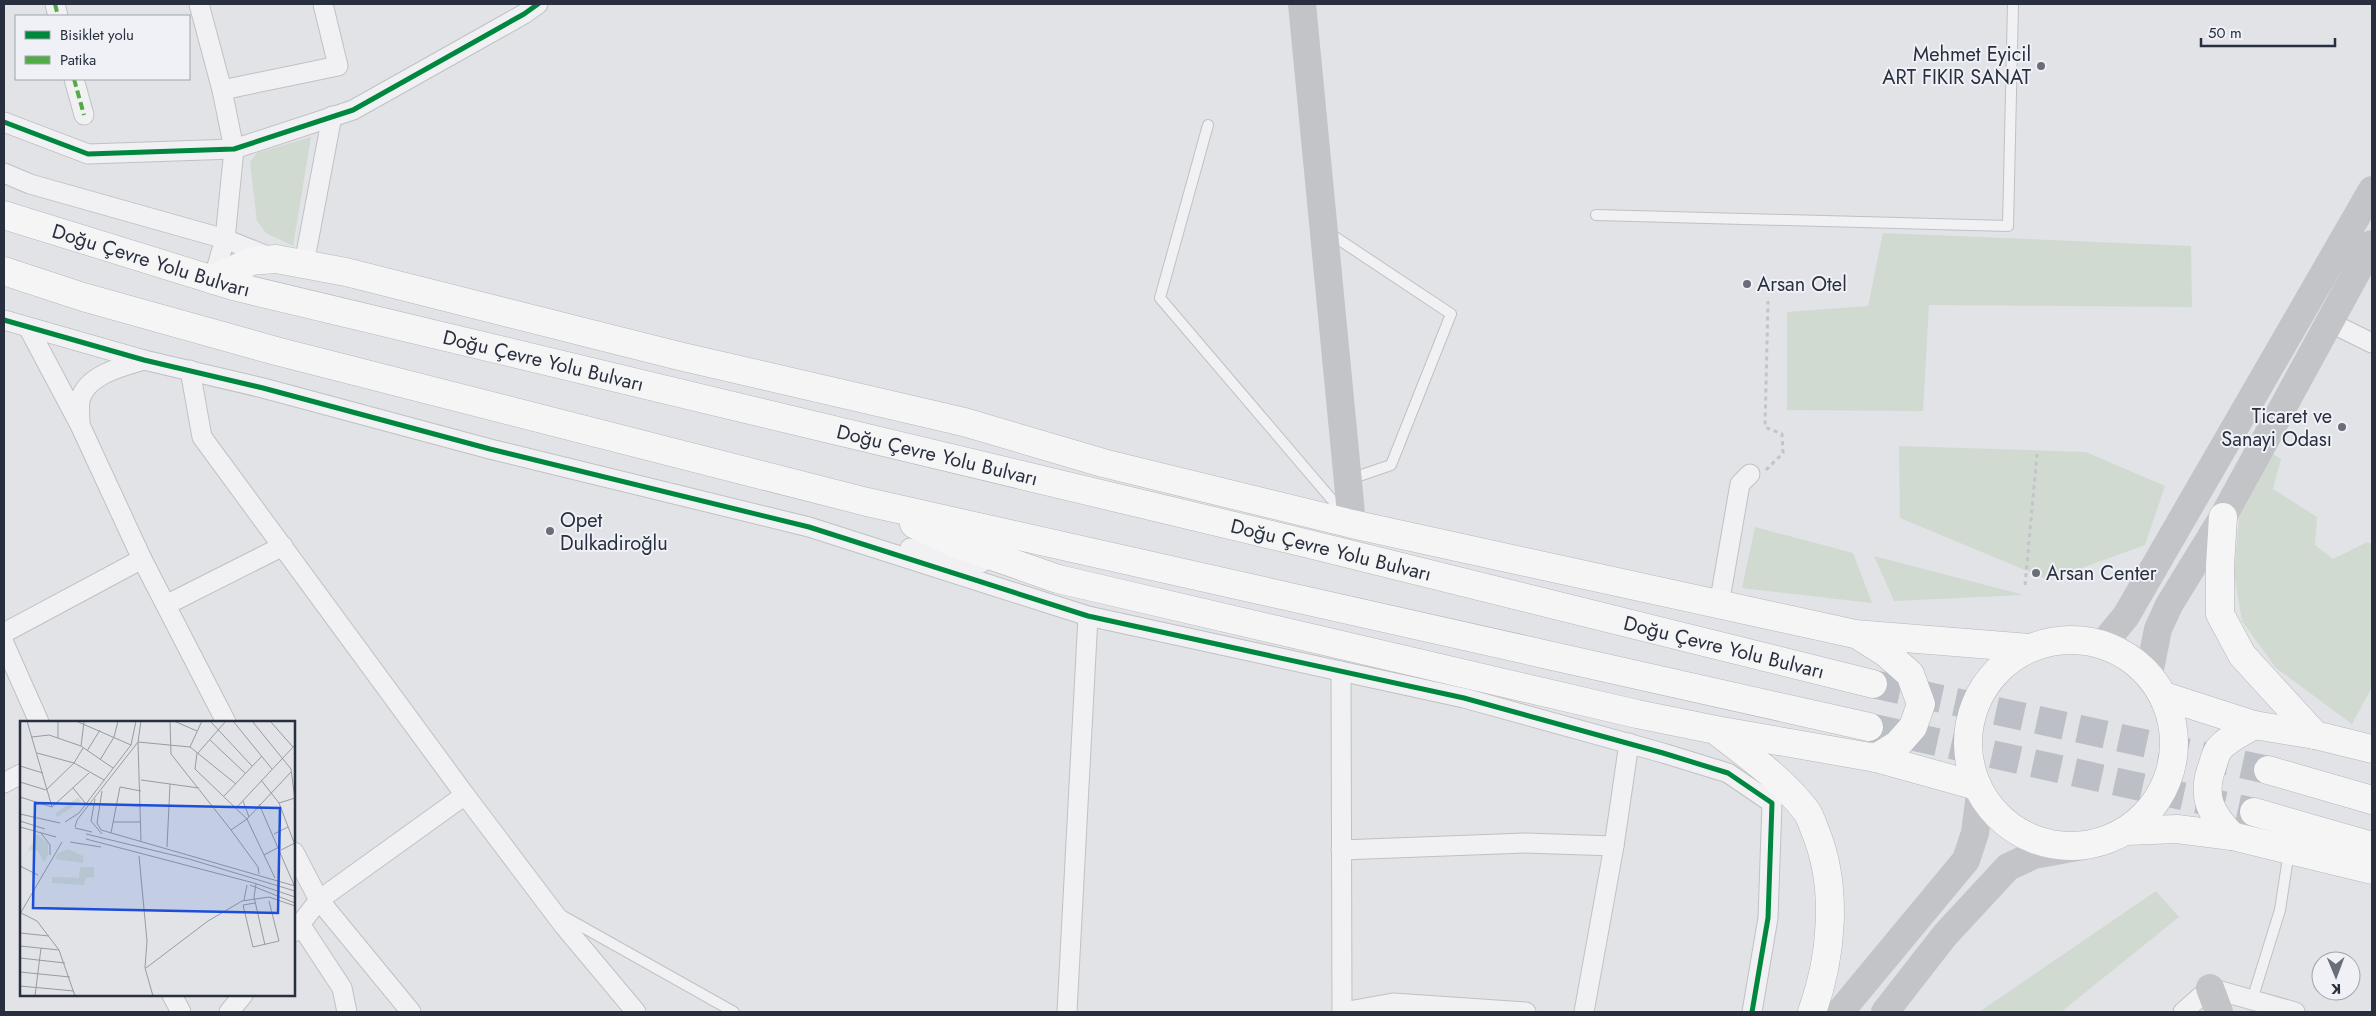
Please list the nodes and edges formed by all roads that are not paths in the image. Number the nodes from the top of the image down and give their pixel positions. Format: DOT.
graph roads {
  1 [pos="199,4"];
  2 [pos="323,4"];
  3 [pos="1302,4"];
  4 [pos="2013,4"];
  5 [pos="527,7"];
  6 [pos="74,80"];
  7 [pos="222,90"];
  8 [pos="84,115"];
  9 [pos="332,116"];
  10 [pos="4,122"];
  11 [pos="1208,125"];
  12 [pos="234,149"];
  13 [pos="4,173"];
  14 [pos="2372,190"];
  15 [pos="1596,214"];
  16 [pos="4,215"];
  17 [pos="1324,230"];
  18 [pos="225,239"];
  19 [pos="2372,244"];
  20 [pos="276,259"];
  21 [pos="304,264"];
  22 [pos="4,271"];
  23 [pos="213,280"];
  24 [pos="4,320"];
  25 [pos="2329,322"];
  26 [pos="30,329"];
  27 [pos="2372,343"];
  28 [pos="144,360"];
  29 [pos="190,370"];
  30 [pos="80,425"];
  31 [pos="1757,474"];
  32 [pos="1348,480"];
  33 [pos="867,502"];
  34 [pos="2223,517"];
  35 [pos="1352,524"];
  36 [pos="809,527"];
  37 [pos="283,546"];
  38 [pos="142,559"];
  39 [pos="1058,579"];
  40 [pos="1719,605"];
  41 [pos="166,606"];
  42 [pos="1088,616"];
  43 [pos="4,633"];
  44 [pos="1855,634"];
  45 [pos="4,643"];
  46 [pos="2103,644"];
  47 [pos="2029,648"];
  48 [pos="1341,671"];
  49 [pos="2149,674"];
  50 [pos="1873,684"];
  51 [pos="2164,696"];
  52 [pos="38,721"];
  53 [pos="225,721"];
  54 [pos="2254,725"];
  55 [pos="1869,727"];
  56 [pos="1716,730"];
  57 [pos="2315,735"];
  58 [pos="1629,743"];
  59 [pos="2372,749"];
  60 [pos="1876,758"];
  61 [pos="2268,770"];
  62 [pos="20,775"];
  63 [pos="4,784"];
  64 [pos="1978,790"];
  65 [pos="465,795"];
  66 [pos="2372,800"];
  67 [pos="2254,812"];
  68 [pos="2126,831"];
  69 [pos="2232,836"];
  70 [pos="1614,846"];
  71 [pos="2083,846"];
  72 [pos="2372,846"];
  73 [pos="1341,850"];
  74 [pos="2289,850"];
  75 [pos="295,854"];
  76 [pos="2372,870"];
  77 [pos="319,900"];
  78 [pos="552,910"];
  79 [pos="297,928"];
  80 [pos="172,996"];
  81 [pos="242,996"];
  82 [pos="2215,1000"];
  83 [pos="2252,1000"];
  84 [pos="180,1012"];
  85 [pos="229,1012"];
  86 [pos="348,1012"];
  87 [pos="411,1012"];
  88 [pos="636,1012"];
  89 [pos="734,1012"];
  90 [pos="1067,1012"];
  91 [pos="1342,1012"];
  92 [pos="1526,1012"];
  93 [pos="1584,1012"];
  94 [pos="1752,1012"];
  95 [pos="1812,1012"];
  96 [pos="1840,1012"];
  97 [pos="1885,1012"];
  98 [pos="2183,1012"];
  99 [pos="2295,1012"];
  1 -- 7 [label="street"];
  2 -- 7 [label="street"];
  3 -- 17 [label="main road"];
  4 -- 15 [label="lane"];
  5 -- 9 [label="street"];
  6 -- 8 [label="street"];
  7 -- 12 [label="street"];
  9 -- 12 [label="street"];
  9 -- 21 [label="street"];
  10 -- 12 [label="street"];
  11 -- 35 [label="lane"];
  12 -- 18 [label="street"];
  13 -- 18 [label="street"];
  14 -- 46 [label="main road"];
  16 -- 23 [label="highway, Doğu Çevre Yolu Bulvarı"];
  17 -- 32 [label="main road"];
  17 -- 32 [label="lane"];
  18 -- 20 [label="street"];
  18 -- 23 [label="street"];
  19 -- 25 [label="main road"];
  20 -- 21 [label="highway"];
  20 -- 23 [label="highway"];
  21 -- 35 [label="highway"];
  22 -- 33 [label="highway"];
  23 -- 50 [label="highway, Doğu Çevre Yolu Bulvarı"];
  24 -- 26 [label="street"];
  25 -- 27 [label="street"];
  25 -- 34 [label="main road"];
  26 -- 28 [label="street"];
  26 -- 30 [label="street"];
  28 -- 29 [label="street"];
  28 -- 30 [label="street"];
  29 -- 36 [label="street"];
  29 -- 37 [label="street"];
  30 -- 38 [label="street"];
  31 -- 40 [label="street"];
  32 -- 35 [label="main road"];
  33 -- 39 [label="highway"];
  33 -- 55 [label="highway"];
  34 -- 49 [label="main road"];
  34 -- 57 [label="highway"];
  35 -- 40 [label="highway"];
  36 -- 39 [label="street"];
  36 -- 42 [label="street"];
  37 -- 41 [label="street"];
  37 -- 65 [label="street"];
  38 -- 41 [label="street"];
  38 -- 43 [label="street"];
  39 -- 56 [label="highway"];
  40 -- 44 [label="highway"];
  41 -- 53 [label="street"];
  42 -- 48 [label="street"];
  42 -- 90 [label="street"];
  44 -- 47 [label="highway"];
  44 -- 60 [label="highway"];
  45 -- 52 [label="street"];
  46 -- 47 [label="highway"];
  46 -- 49 [label="highway"];
  47 -- 64 [label="highway"];
  48 -- 58 [label="street"];
  48 -- 73 [label="street"];
  49 -- 51 [label="highway"];
  51 -- 54 [label="highway"];
  51 -- 68 [label="highway"];
  54 -- 57 [label="highway"];
  54 -- 69 [label="highway"];
  56 -- 60 [label="highway"];
  56 -- 95 [label="highway"];
  57 -- 59 [label="highway"];
  58 -- 70 [label="street"];
  58 -- 94 [label="street"];
  60 -- 64 [label="highway"];
  61 -- 66 [label="highway"];
  62 -- 63 [label="street"];
  64 -- 71 [label="highway"];
  64 -- 96 [label="main road"];
  65 -- 77 [label="street"];
  65 -- 78 [label="street"];
  67 -- 72 [label="highway"];
  68 -- 69 [label="highway"];
  68 -- 71 [label="highway"];
  69 -- 74 [label="highway"];
  70 -- 73 [label="street"];
  70 -- 93 [label="street"];
  71 -- 97 [label="main road"];
  73 -- 91 [label="street"];
  74 -- 76 [label="highway"];
  74 -- 83 [label="lane"];
  75 -- 77 [label="street"];
  77 -- 79 [label="street"];
  77 -- 87 [label="street"];
  78 -- 88 [label="street"];
  78 -- 89 [label="lane"];
  79 -- 86 [label="street"];
  80 -- 84 [label="street"];
  81 -- 85 [label="street"];
  82 -- 83 [label="street"];
  82 -- 98 [label="street"];
  83 -- 99 [label="street"];
  91 -- 92 [label="street"];
}
